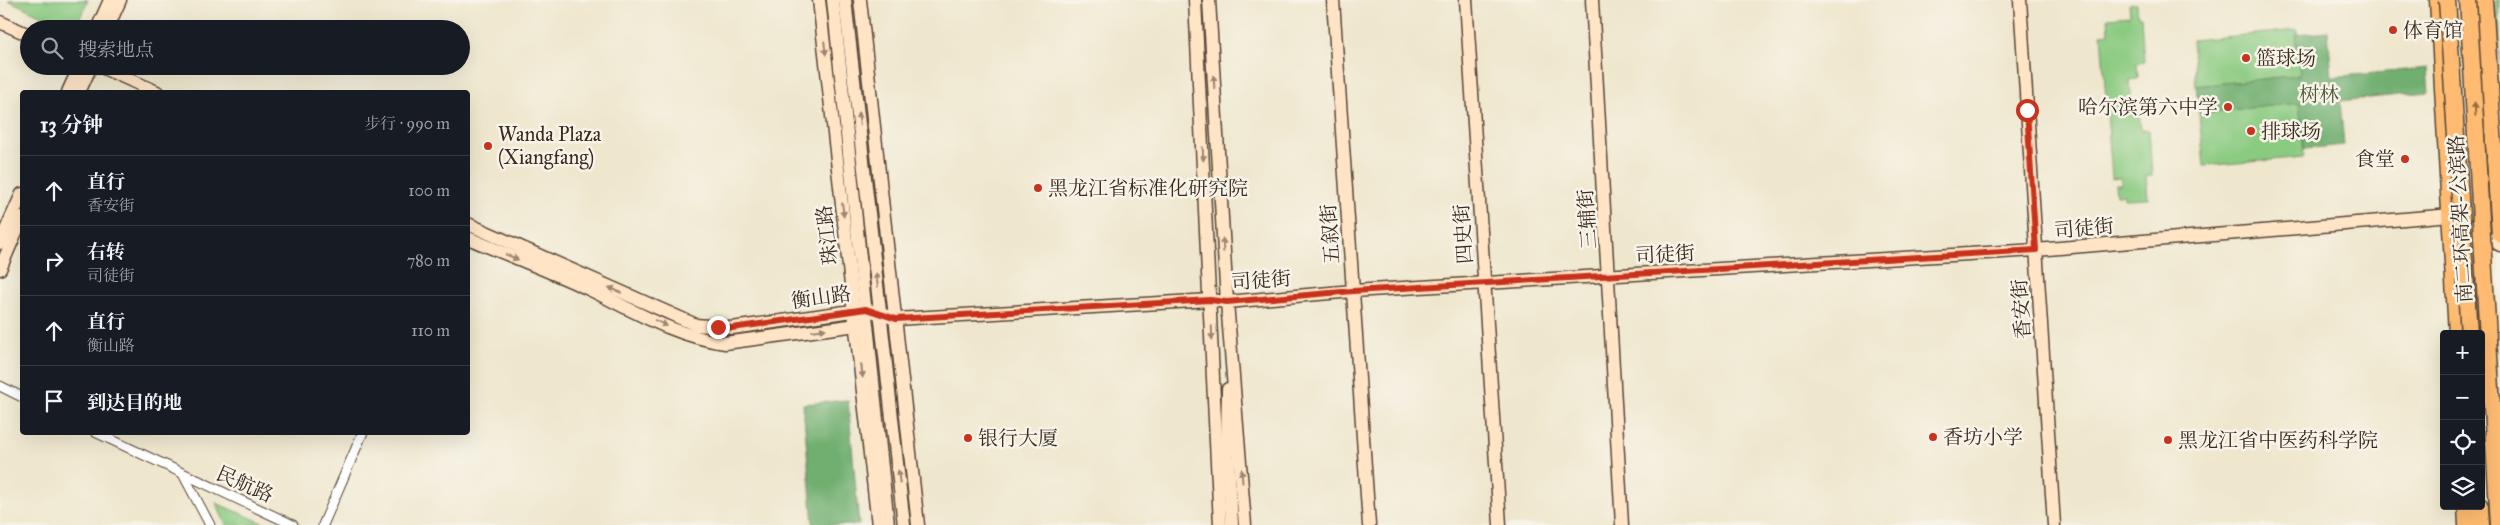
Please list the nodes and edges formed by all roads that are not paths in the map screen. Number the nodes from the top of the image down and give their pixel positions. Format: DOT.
graph roads {
  1 [pos="110,0"];
  2 [pos="120,0"];
  3 [pos="819,0"];
  4 [pos="833,0"];
  5 [pos="845,0"];
  6 [pos="860,0"];
  7 [pos="1196,0"];
  8 [pos="1209,0"];
  9 [pos="1333,0"];
  10 [pos="1466,0"];
  11 [pos="1592,0"];
  12 [pos="2020,0"];
  13 [pos="2438,0"];
  14 [pos="2448,0"];
  15 [pos="2468,0"];
  16 [pos="2484,0"];
  17 [pos="101,20"];
  18 [pos="111,20"];
  19 [pos="0,22"];
  20 [pos="20,31"];
  21 [pos="76,75"];
  22 [pos="87,75"];
  23 [pos="119,75"];
  24 [pos="69,90"];
  25 [pos="80,90"];
  26 [pos="153,90"];
  27 [pos="2477,144"];
  28 [pos="20,198"];
  29 [pos="2451,215"];
  30 [pos="20,223"];
  31 [pos="470,225"];
  32 [pos="2500,234"];
  33 [pos="470,239"];
  34 [pos="0,243"];
  35 [pos="2500,245"];
  36 [pos="2036,250"];
  37 [pos="0,269"];
  38 [pos="1609,276"];
  39 [pos="1485,283"];
  40 [pos="1353,291"];
  41 [pos="1210,300"];
  42 [pos="1227,302"];
  43 [pos="860,310"];
  44 [pos="882,316"];
  45 [pos="896,319"];
  46 [pos="1229,321"];
  47 [pos="862,325"];
  48 [pos="2457,330"];
  49 [pos="2469,330"];
  50 [pos="2500,361"];
  51 [pos="0,386"];
  52 [pos="20,396"];
  53 [pos="101,435"];
  54 [pos="362,435"];
  55 [pos="184,476"];
  56 [pos="2466,510"];
  57 [pos="2480,510"];
  58 [pos="210,525"];
  59 [pos="293,525"];
  60 [pos="323,525"];
  61 [pos="878,525"];
  62 [pos="888,525"];
  63 [pos="904,525"];
  64 [pos="918,525"];
  65 [pos="1220,525"];
  66 [pos="1232,525"];
  67 [pos="1245,525"];
  68 [pos="1369,525"];
  69 [pos="1500,525"];
  70 [pos="1622,525"];
  71 [pos="2054,525"];
  72 [pos="2467,525"];
  73 [pos="2481,525"];
  74 [pos="2499,525"];
  1 -- 17 [label="main road"];
  2 -- 18 [label="main road"];
  3 -- 43 [label="main road, 珠江路, one-way"];
  4 -- 43 [label="main road, 珠江路"];
  44 -- 5 [label="main road, one-way"];
  6 -- 45 [label="main road"];
  7 -- 41 [label="main road, one-way"];
  42 -- 8 [label="main road, one-way"];
  9 -- 40 [label="main road, 五叙街"];
  10 -- 39 [label="main road, 四史街"];
  11 -- 38 [label="main road, 三辅街"];
  12 -- 36 [label="main road, 香安街"];
  13 -- 29 [label="highway"];
  14 -- 49 [label="highway, 南二环高架-公滨路, bridge"];
  27 -- 15 [label="highway, 南二环高架-公滨路, one-way, bridge"];
  16 -- 32 [label="highway"];
  19 -- 20 [label="main road"];
  21 -- 24 [label="main road"];
  22 -- 25 [label="main road"];
  23 -- 26 [label="main road"];
  27 -- 50 [label="highway, bridge"];
  27 -- 74 [label="highway, 南二环高架-公滨路, bridge"];
  28 -- 34 [label="main road"];
  29 -- 35 [label="main road"];
  29 -- 36 [label="main road, 司徒街"];
  29 -- 48 [label="highway"];
  30 -- 37 [label="main road"];
  43 -- 31 [label="main road, 衡山路, one-way"];
  33 -- 47 [label="main road, 衡山路, one-way"];
  36 -- 38 [label="main road, 司徒街"];
  36 -- 71 [label="main road, 香安街"];
  38 -- 39 [label="main road, 司徒街"];
  38 -- 70 [label="main road, 三辅街"];
  39 -- 40 [label="main road, 司徒街"];
  39 -- 69 [label="main road, 四史街"];
  40 -- 42 [label="main road, 司徒街"];
  40 -- 68 [label="main road, 五叙街"];
  41 -- 42 [label="main road, 司徒街"];
  41 -- 45 [label="main road, 司徒街"];
  41 -- 65 [label="main road, one-way"];
  42 -- 46 [label="main road"];
  43 -- 44 [label="main road, 衡山路"];
  43 -- 47 [label="main road, 珠江路"];
  44 -- 45 [label="main road, 司徒街"];
  44 -- 47 [label="main road, 衡山路"];
  63 -- 44 [label="main road, one-way"];
  45 -- 64 [label="main road"];
  46 -- 66 [label="main road"];
  67 -- 46 [label="main road, one-way"];
  47 -- 61 [label="main road, 珠江路, one-way"];
  47 -- 62 [label="main road, 珠江路"];
  51 -- 52 [label="street"];
  53 -- 55 [label="street, 民航路"];
  54 -- 60 [label="street"];
  55 -- 58 [label="street, 民航路"];
  55 -- 59 [label="street, 民航路"];
  56 -- 72 [label="highway"];
  57 -- 73 [label="highway"];
}
